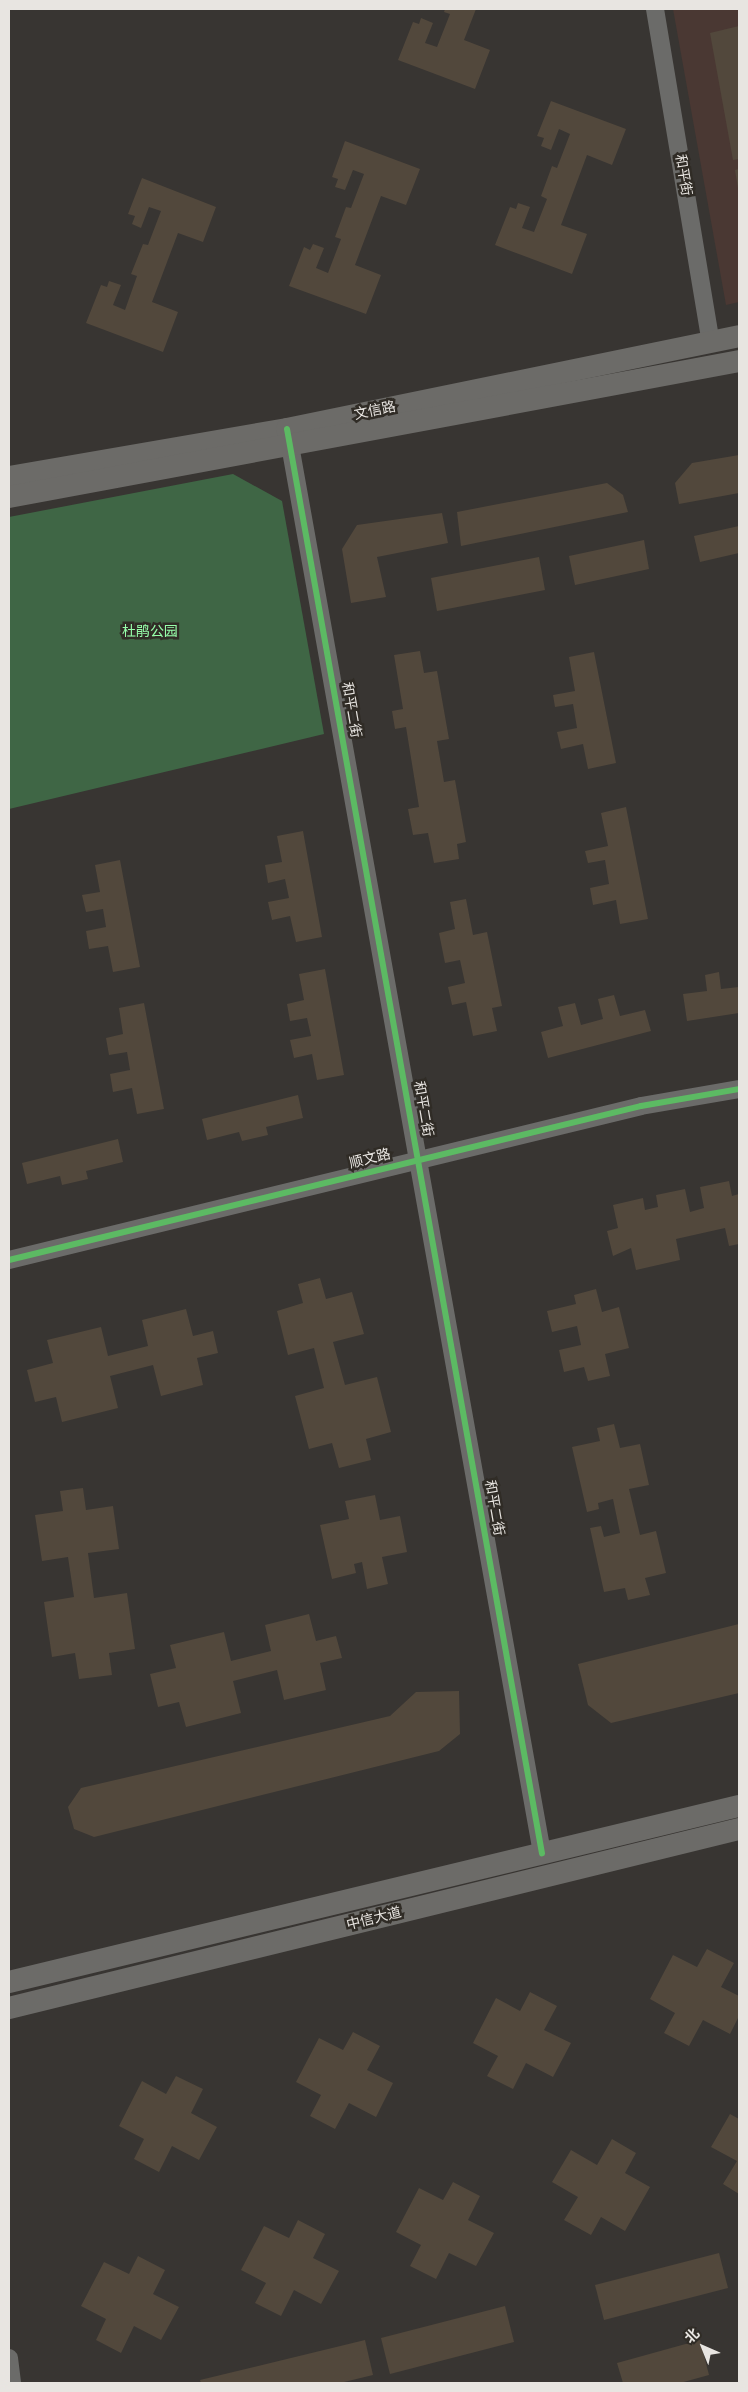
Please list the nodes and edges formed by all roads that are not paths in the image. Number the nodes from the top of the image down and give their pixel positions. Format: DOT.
graph roads {
  1 [pos="655,9"];
  2 [pos="739,336"];
  3 [pos="711,342"];
  4 [pos="739,361"];
  5 [pos="289,437"];
  6 [pos="9,477"];
  7 [pos="9,497"];
  8 [pos="739,1089"];
  9 [pos="420,1160"];
  10 [pos="9,1260"];
  11 [pos="739,1806"];
  12 [pos="739,1829"];
  13 [pos="542,1853"];
  14 [pos="9,1982"];
  15 [pos="9,2008"];
  16 [pos="9,2358"];
  17 [pos="12,2383"];
  1 -- 3 [label="street, 和平街"];
  2 -- 3 [label="main road, 文信路"];
  3 -- 5 [label="main road, 文信路"];
  4 -- 5 [label="main road"];
  5 -- 6 [label="main road, 文信路"];
  5 -- 7 [label="main road"];
  5 -- 9 [label="street, 和平二街"];
  8 -- 9 [label="street, 顺文路"];
  9 -- 10 [label="street, 顺文路"];
  9 -- 13 [label="street, 和平二街"];
  11 -- 13 [label="main road, 中信大道"];
  12 -- 15 [label="main road, 中信大道"];
  13 -- 14 [label="main road, 中信大道"];
  16 -- 17 [label="street"];
}
